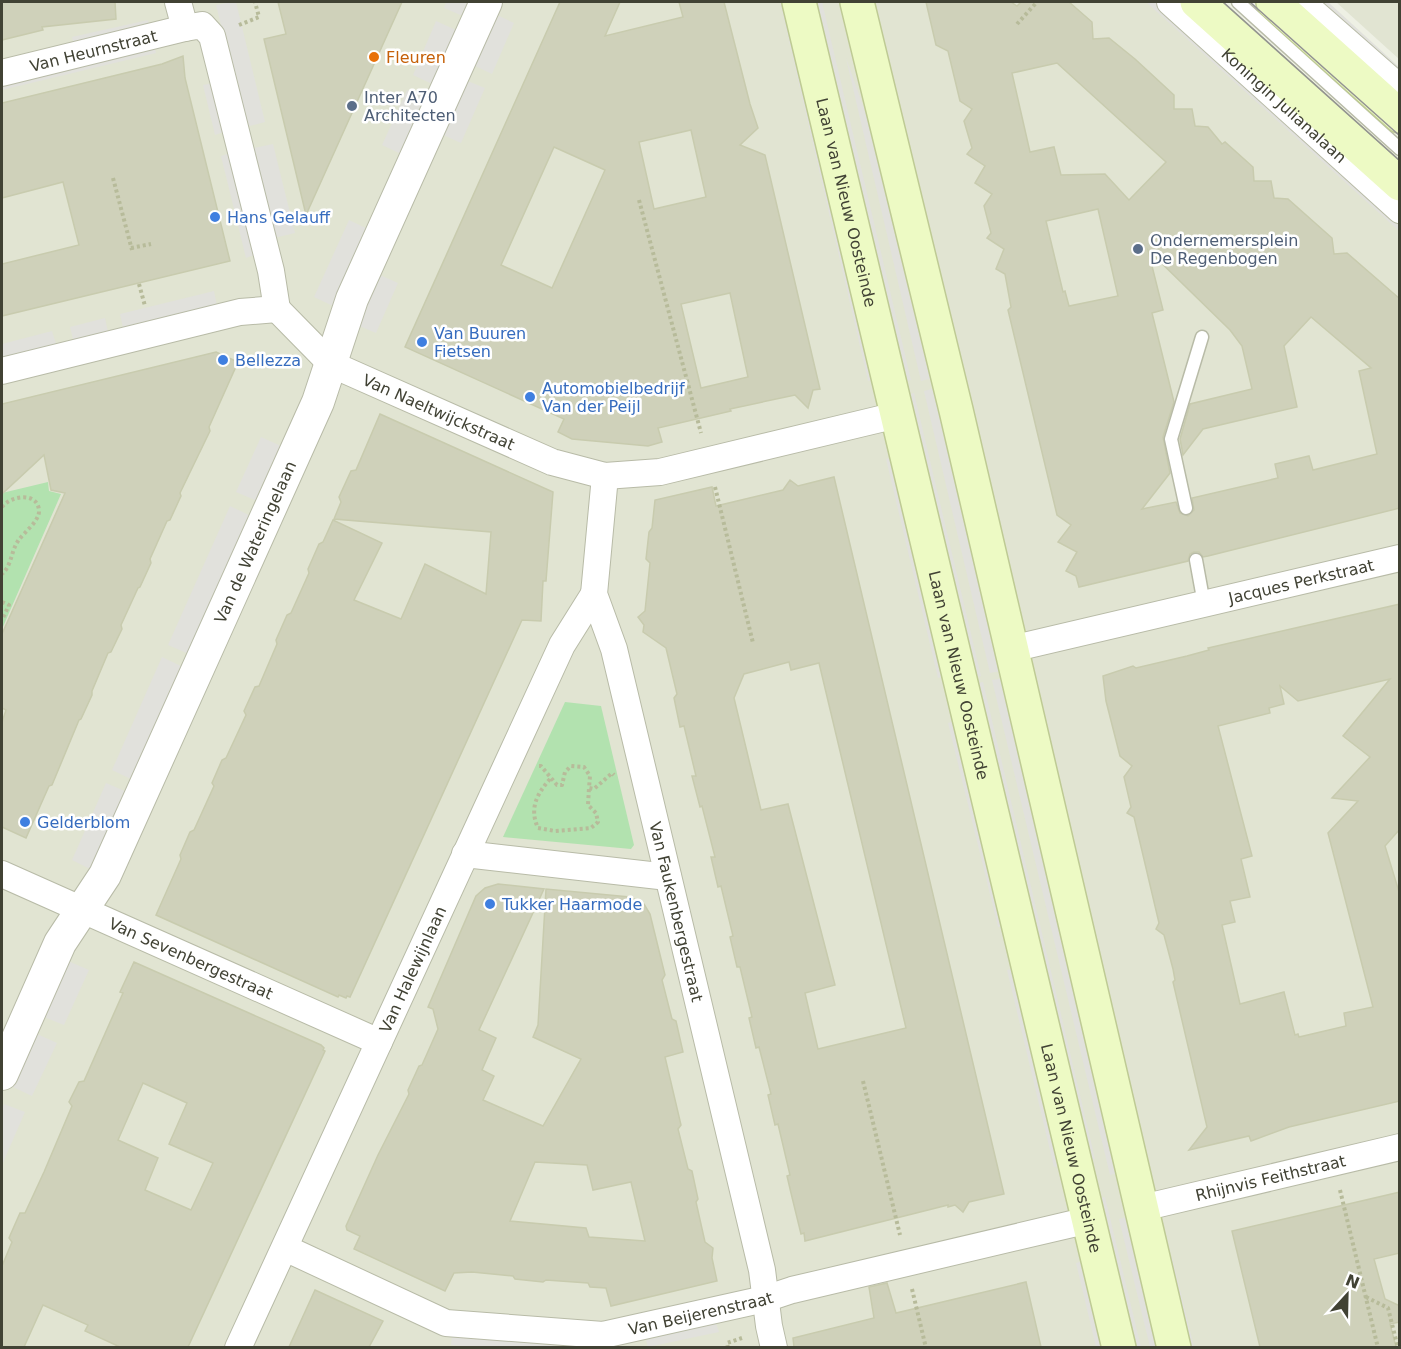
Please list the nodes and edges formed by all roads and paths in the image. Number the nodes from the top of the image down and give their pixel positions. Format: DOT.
graph roads {
  1 [pos="178,2"];
  2 [pos="255,2"];
  3 [pos="486,2"];
  4 [pos="799,2"];
  5 [pos="856,2"];
  6 [pos="1037,2"];
  7 [pos="1170,2"];
  8 [pos="1197,2"];
  9 [pos="1238,2"];
  10 [pos="1273,2"];
  11 [pos="1302,2"];
  12 [pos="1017,24"];
  13 [pos="185,28"];
  14 [pos="212,36"];
  15 [pos="2,73"];
  16 [pos="1400,88"];
  17 [pos="1400,116"];
  18 [pos="1400,148"];
  19 [pos="113,178"];
  20 [pos="1400,183"];
  21 [pos="639,200"];
  22 [pos="1400,210"];
  23 [pos="151,244"];
  24 [pos="277,309"];
  25 [pos="1202,337"];
  26 [pos="331,364"];
  27 [pos="2,371"];
  28 [pos="897,415"];
  29 [pos="709,461"];
  30 [pos="605,476"];
  31 [pos="2,507"];
  32 [pos="1186,508"];
  33 [pos="1400,558"];
  34 [pos="1196,560"];
  35 [pos="2,574"];
  36 [pos="594,594"];
  37 [pos="2,602"];
  38 [pos="1204,604"];
  39 [pos="2,620"];
  40 [pos="753,643"];
  41 [pos="1011,649"];
  42 [pos="513,752"];
  43 [pos="642,767"];
  44 [pos="550,778"];
  45 [pos="590,788"];
  46 [pos="465,854"];
  47 [pos="2,874"];
  48 [pos="668,878"];
  49 [pos="82,911"];
  50 [pos="379,1042"];
  51 [pos="2,1074"];
  52 [pos="863,1081"];
  53 [pos="1400,1147"];
  54 [pos="1334,1163"];
  55 [pos="1142,1208"];
  56 [pos="1089,1220"];
  57 [pos="285,1248"];
  58 [pos="906,1264"];
  59 [pos="1366,1297"];
  60 [pos="765,1299"];
  61 [pos="238,1347"];
  62 [pos="774,1347"];
  63 [pos="926,1347"];
  64 [pos="1119,1347"];
  65 [pos="1174,1347"];
  66 [pos="1378,1347"];
  67 [pos="1398,1347"];
  1 -- 13 [label="street"];
  2 -- 14 [label="path"];
  3 -- 26 [label="street, Van de Wateringelaan"];
  4 -- 28 [label="main road, Laan van Nieuw Oosteinde"];
  5 -- 41 [label="main road"];
  6 -- 12 [label="path"];
  7 -- 22 [label="street, Koningin Julianalaan"];
  8 -- 20 [label="main road, Koningin Julianalaan"];
  9 -- 18 [label="lane"];
  10 -- 17 [label="main road"];
  11 -- 16 [label="street"];
  13 -- 14 [label="street"];
  13 -- 15 [label="street, Van Heurnstraat"];
  14 -- 24 [label="street"];
  19 -- 23 [label="path"];
  21 -- 29 [label="path"];
  24 -- 26 [label="street, Van Naeltwijckstraat"];
  24 -- 27 [label="street"];
  25 -- 32 [label="lane"];
  26 -- 30 [label="street, Van Naeltwijckstraat"];
  26 -- 49 [label="street, Van de Wateringelaan"];
  28 -- 29 [label="street, Van Naeltwijckstraat"];
  28 -- 56 [label="main road, Laan van Nieuw Oosteinde"];
  29 -- 30 [label="street, Van Naeltwijckstraat"];
  29 -- 40 [label="path"];
  30 -- 36 [label="street, Van Faukenbergestraat"];
  31 -- 35 [label="path"];
  33 -- 38 [label="street, Jacques Perkstraat"];
  34 -- 38 [label="lane"];
  36 -- 42 [label="street, Van Halewijnlaan"];
  36 -- 43 [label="street, Van Faukenbergestraat"];
  37 -- 39 [label="path"];
  38 -- 41 [label="street, Jacques Perkstraat"];
  41 -- 55 [label="main road"];
  42 -- 44 [label="path"];
  42 -- 46 [label="street, Van Halewijnlaan"];
  43 -- 45 [label="path"];
  43 -- 48 [label="street, Van Faukenbergestraat"];
  44 -- 45 [label="path"];
  44 -- 45 [label="path"];
  46 -- 48 [label="street"];
  46 -- 50 [label="street, Van Halewijnlaan"];
  47 -- 49 [label="street, Van Sevenbergestraat"];
  48 -- 60 [label="street, Van Faukenbergestraat"];
  49 -- 50 [label="street, Van Sevenbergestraat"];
  49 -- 51 [label="street, Van de Wateringelaan"];
  50 -- 57 [label="street, Van Halewijnlaan"];
  52 -- 58 [label="path"];
  53 -- 54 [label="street, Rhijnvis Feithstraat"];
  54 -- 55 [label="street, Rhijnvis Feithstraat"];
  54 -- 59 [label="path"];
  55 -- 65 [label="main road"];
  56 -- 58 [label="street, Van Beijerenstraat"];
  56 -- 64 [label="main road, Laan van Nieuw Oosteinde"];
  57 -- 60 [label="street, Van Beijerenstraat"];
  57 -- 61 [label="street, Van Halewijnlaan"];
  58 -- 60 [label="street, Van Beijerenstraat"];
  58 -- 63 [label="path"];
  59 -- 66 [label="path"];
  59 -- 67 [label="path"];
  60 -- 62 [label="street, Van Faukenbergestraat"];
}
